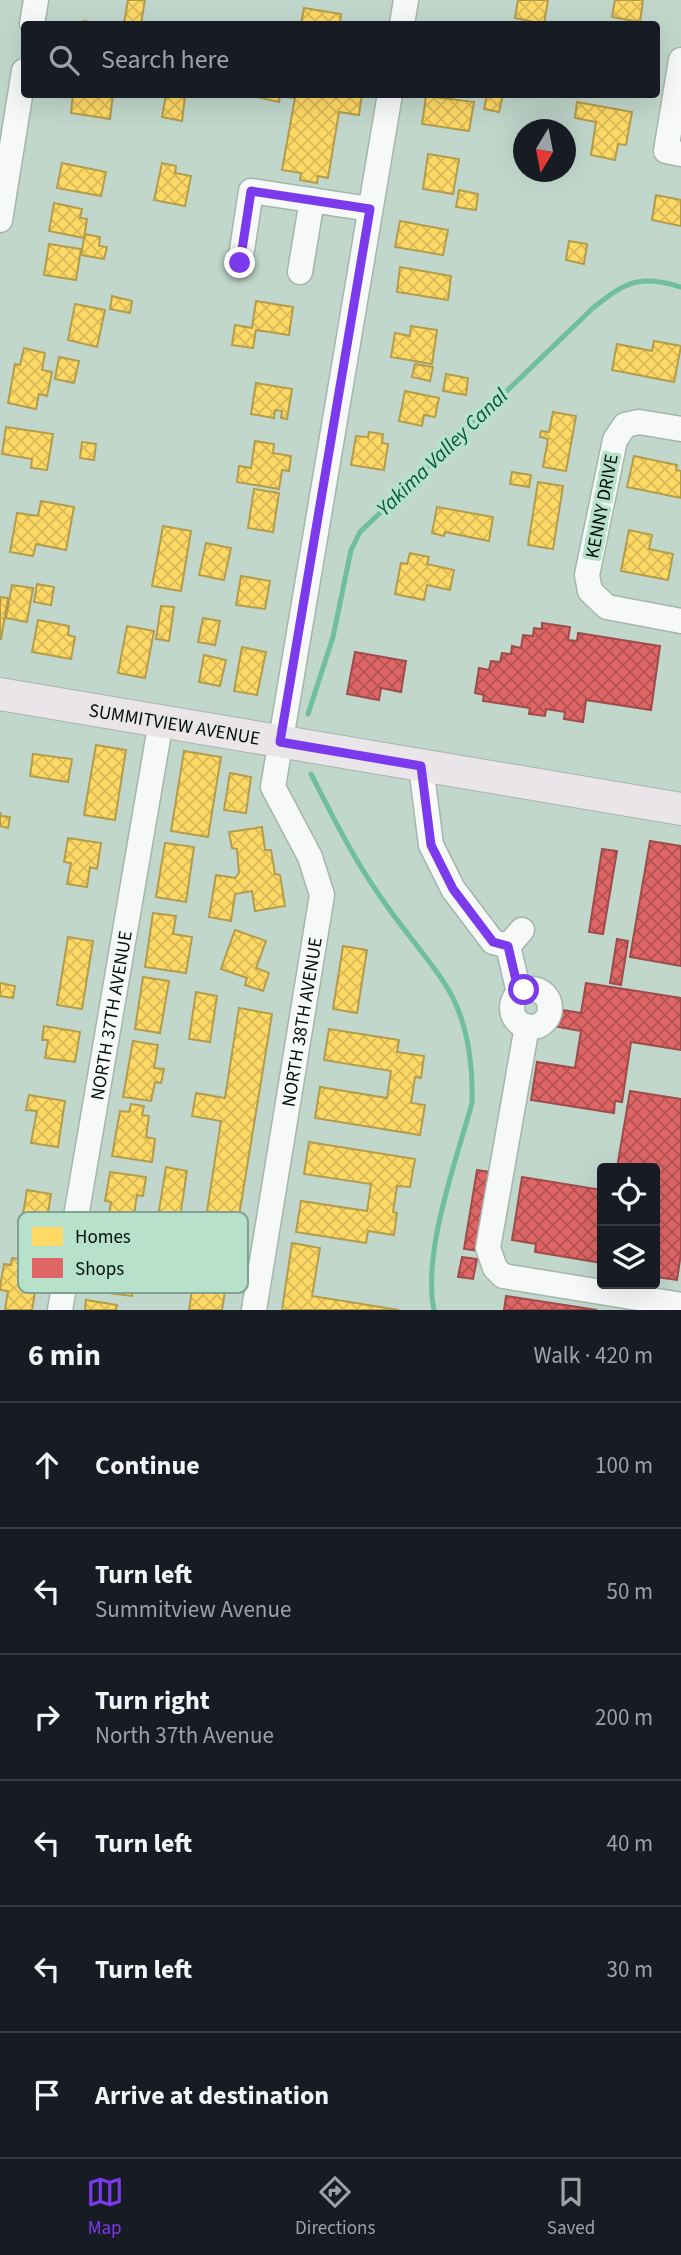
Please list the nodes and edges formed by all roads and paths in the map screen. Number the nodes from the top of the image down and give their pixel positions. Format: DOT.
graph roads {
  1 [pos="36,0"];
  2 [pos="406,0"];
  3 [pos="32,21"];
  4 [pos="402,21"];
  5 [pos="681,60"];
  6 [pos="21,82"];
  7 [pos="389,98"];
  8 [pos="7,134"];
  9 [pos="681,154"];
  10 [pos="312,200"];
  11 [pos="370,209"];
  12 [pos="0,220"];
  13 [pos="240,263"];
  14 [pos="300,272"];
  15 [pos="681,429"];
  16 [pos="681,621"];
  17 [pos="0,694"];
  18 [pos="160,721"];
  19 [pos="280,742"];
  20 [pos="421,766"];
  21 [pos="681,809"];
  22 [pos="77,1212"];
  23 [pos="681,1306"];
  24 [pos="254,1310"];
  1 -- 3 [label="street"];
  2 -- 4 [label="street"];
  5 -- 9 [label="street"];
  6 -- 8 [label="street"];
  7 -- 11 [label="street"];
  8 -- 12 [label="street"];
  10 -- 11 [label="street"];
  10 -- 13 [label="street"];
  10 -- 14 [label="street"];
  11 -- 19 [label="street"];
  15 -- 16 [label="street, KENNY DRIVE"];
  17 -- 18 [label="main road, SUMMITVIEW AVENUE"];
  18 -- 19 [label="main road, SUMMITVIEW AVENUE"];
  18 -- 22 [label="street, NORTH 37TH AVENUE"];
  19 -- 20 [label="main road, SUMMITVIEW AVENUE"];
  19 -- 24 [label="street, NORTH 38TH AVENUE"];
  20 -- 21 [label="main road, SUMMITVIEW AVENUE"];
  20 -- 23 [label="street"];
}
